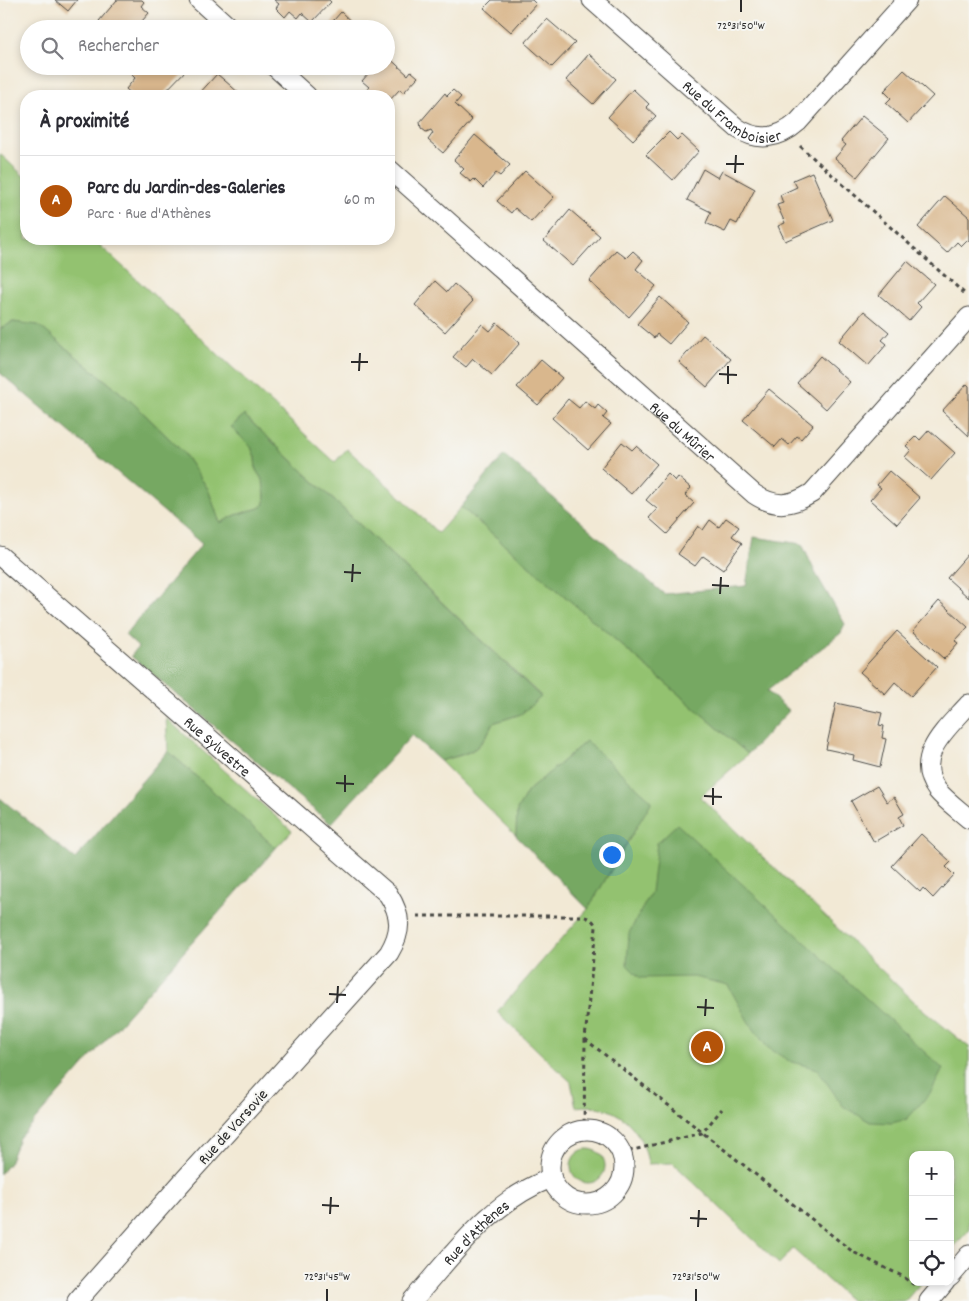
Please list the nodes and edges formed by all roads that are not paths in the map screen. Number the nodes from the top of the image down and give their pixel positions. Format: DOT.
graph roads {
  1 [pos="199,0"];
  2 [pos="592,0"];
  3 [pos="907,0"];
  4 [pos="221,20"];
  5 [pos="284,75"];
  6 [pos="300,90"];
  7 [pos="395,174"];
  8 [pos="969,317"];
  9 [pos="0,556"];
  10 [pos="969,704"];
  11 [pos="969,819"];
  12 [pos="389,953"];
  13 [pos="551,1178"];
  14 [pos="969,1255"];
  15 [pos="954,1272"];
  16 [pos="942,1286"];
  17 [pos="78,1301"];
  18 [pos="412,1301"];
  19 [pos="929,1301"];
  1 -- 4 [label="street"];
  2 -- 3 [label="street, Rue du Framboisier"];
  5 -- 6 [label="street"];
  7 -- 8 [label="street, Rue du Mûrier"];
  9 -- 12 [label="street, Rue Sylvestre"];
  10 -- 11 [label="street"];
  12 -- 17 [label="street, Rue de Varsovie"];
  13 -- 13 [label="street"];
  13 -- 18 [label="street, Rue d'Athènes"];
  14 -- 15 [label="street"];
  16 -- 19 [label="street"];
}
